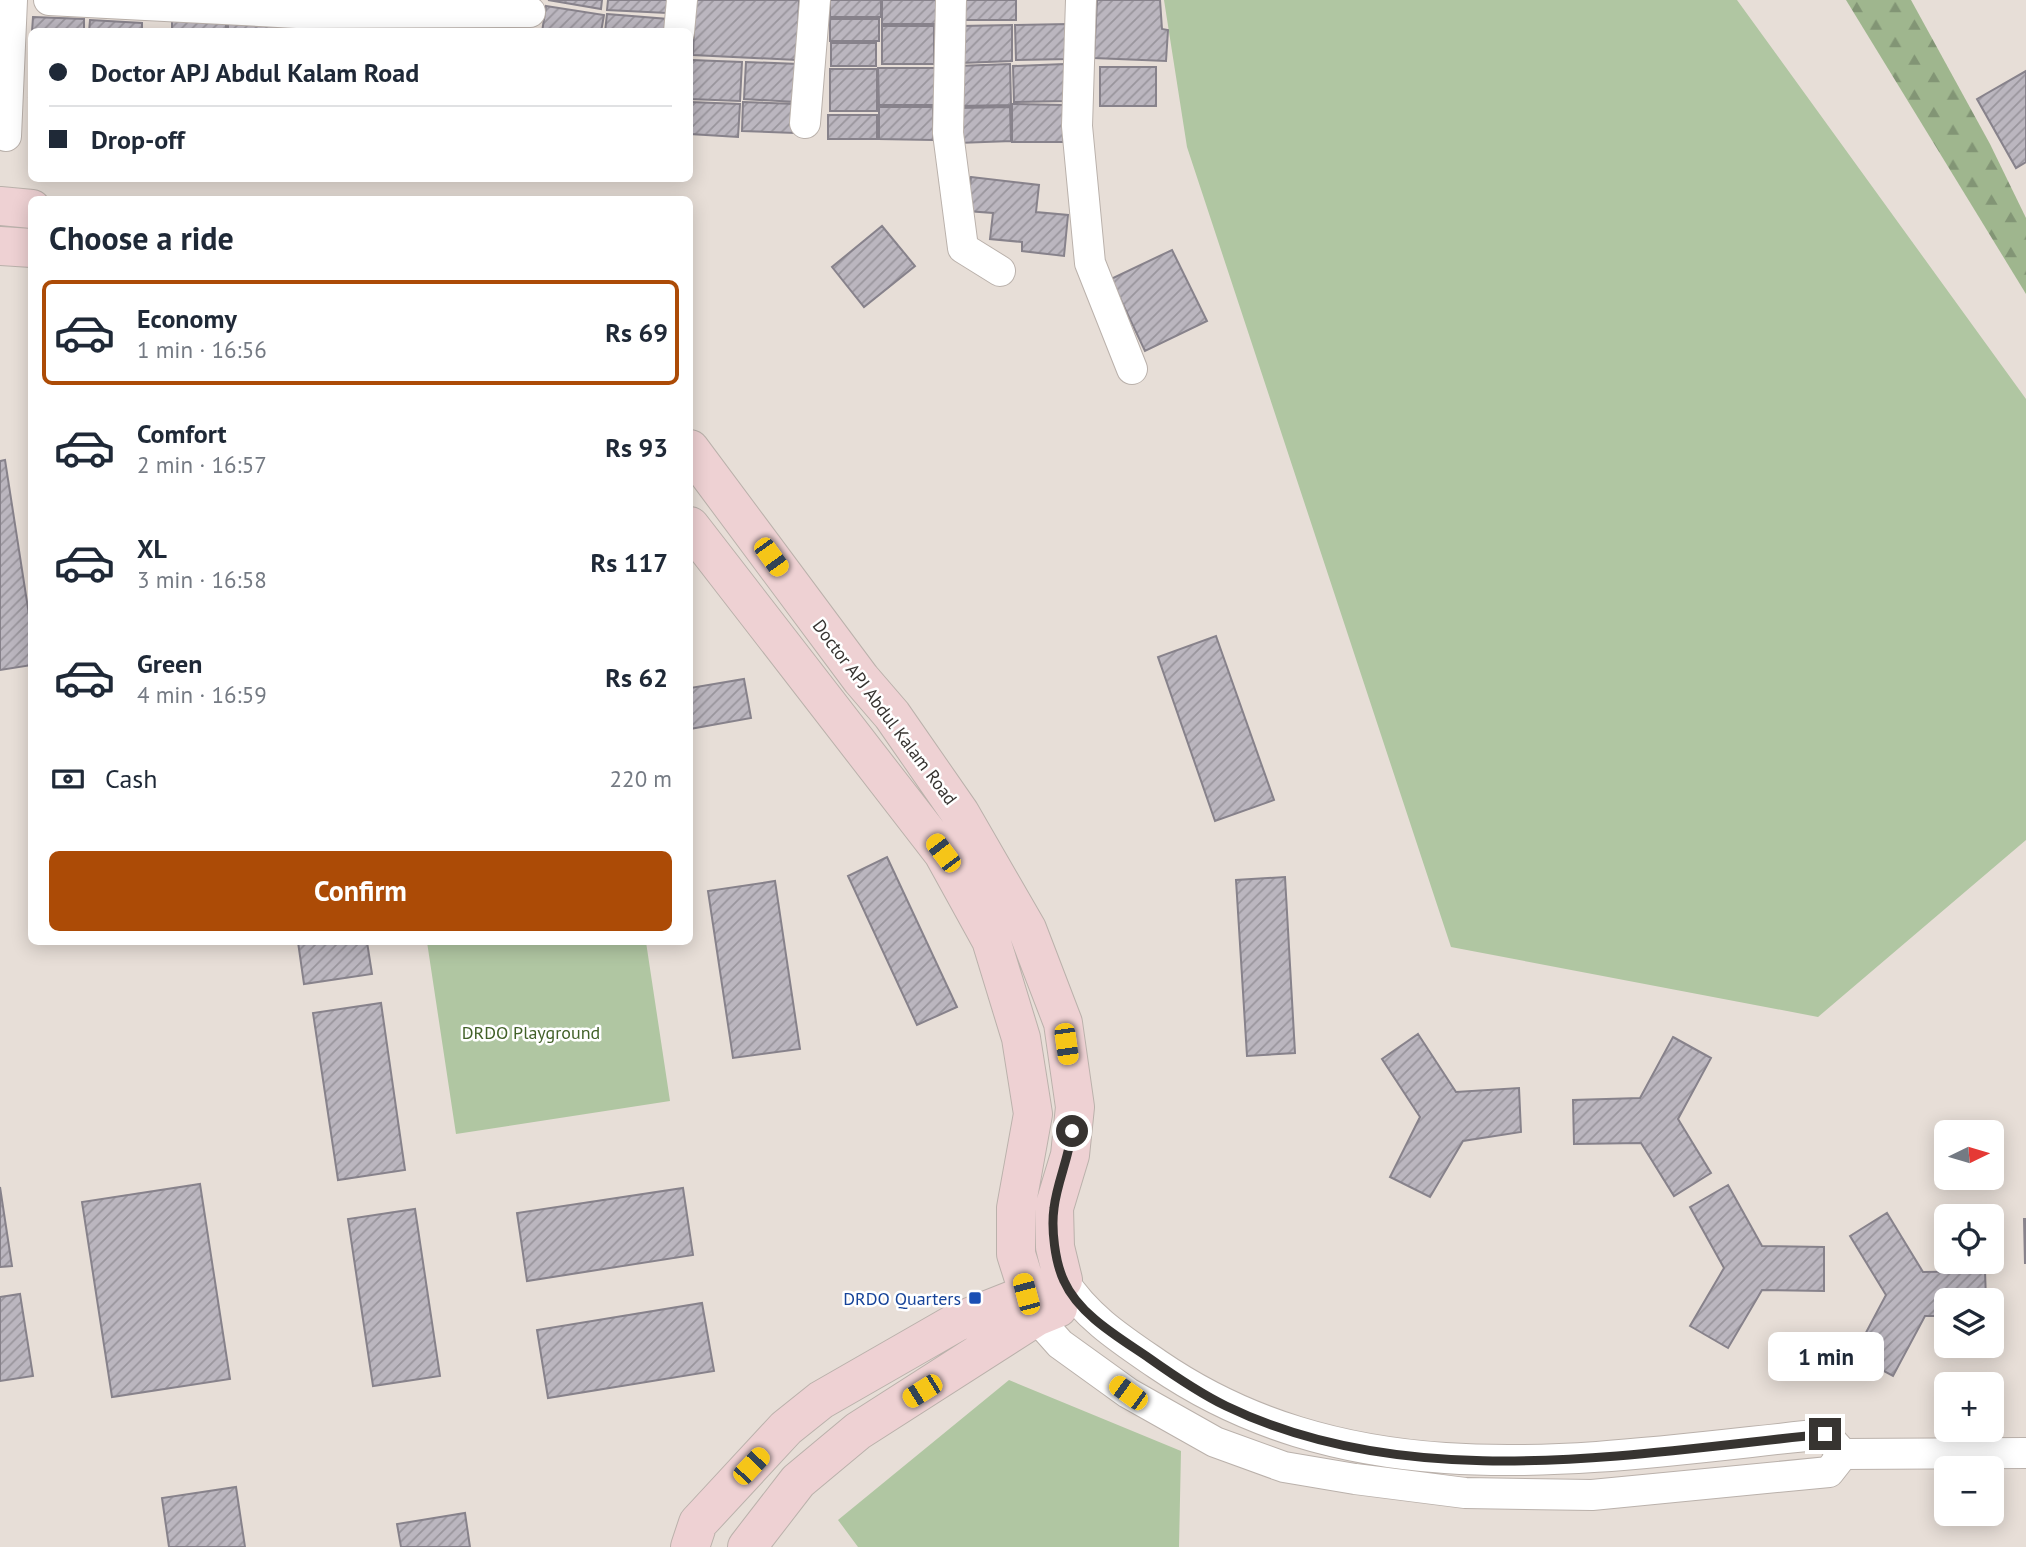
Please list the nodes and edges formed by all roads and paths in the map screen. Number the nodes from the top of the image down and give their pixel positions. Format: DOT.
graph roads {
  1 [pos="12,0"];
  2 [pos="49,0"];
  3 [pos="682,0"];
  4 [pos="815,0"];
  5 [pos="951,0"];
  6 [pos="1081,0"];
  7 [pos="530,14"];
  8 [pos="149,19"];
  9 [pos="297,22"];
  10 [pos="679,28"];
  11 [pos="805,124"];
  12 [pos="6,136"];
  13 [pos="0,206"];
  14 [pos="28,209"];
  15 [pos="0,246"];
  16 [pos="28,248"];
  17 [pos="1000,271"];
  18 [pos="1132,369"];
  19 [pos="693,453"];
  20 [pos="693,530"];
  21 [pos="1069,1290"];
  22 [pos="1031,1306"];
  23 [pos="1700,1447"];
  24 [pos="2026,1453"];
  25 [pos="1843,1454"];
  26 [pos="1705,1482"];
  27 [pos="690,1547"];
  28 [pos="747,1547"];
  1 -- 12 [label="street"];
  2 -- 8 [label="street"];
  3 -- 10 [label="street"];
  4 -- 11 [label="street"];
  5 -- 17 [label="street"];
  6 -- 18 [label="street"];
  7 -- 9 [label="street"];
  8 -- 9 [label="street"];
  13 -- 14 [label="street"];
  15 -- 16 [label="street"];
  19 -- 21 [label="street, Doctor APJ Abdul Kalam Road"];
  20 -- 22 [label="street"];
  21 -- 22 [label="street"];
  21 -- 23 [label="street"];
  22 -- 26 [label="street"];
  22 -- 27 [label="street"];
  22 -- 28 [label="street"];
  23 -- 25 [label="street"];
  23 -- 26 [label="street"];
  24 -- 25 [label="street"];
  25 -- 26 [label="street"];
}
